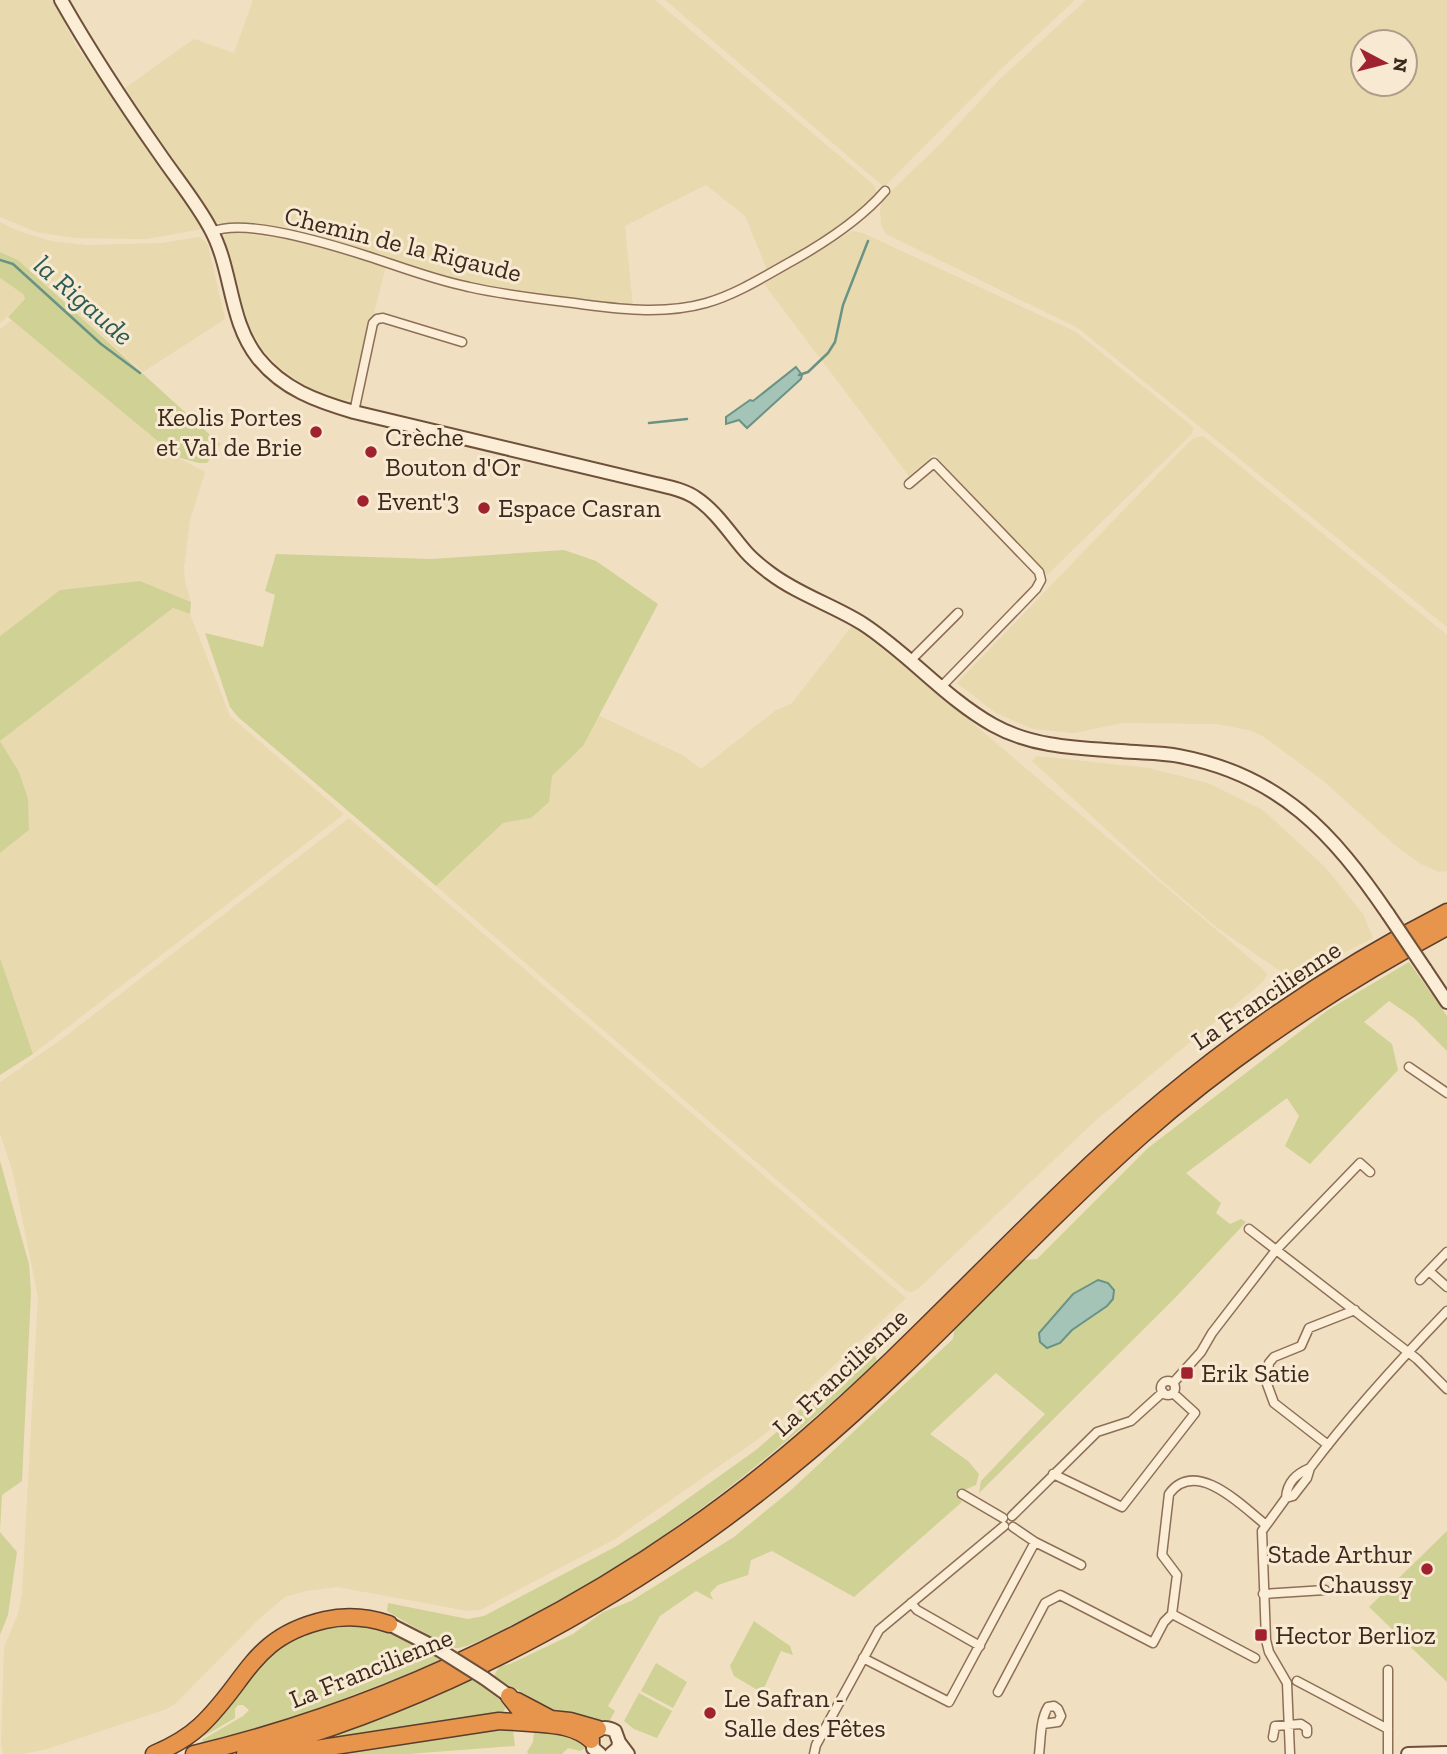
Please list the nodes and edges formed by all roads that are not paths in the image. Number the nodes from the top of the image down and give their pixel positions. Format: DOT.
graph roads {
  1 [pos="63,4"];
  2 [pos="885,191"];
  3 [pos="212,232"];
  4 [pos="463,342"];
  5 [pos="354,412"];
  6 [pos="909,484"];
  7 [pos="958,613"];
  8 [pos="909,661"];
  9 [pos="942,688"];
  10 [pos="1447,912"];
  11 [pos="1447,927"];
  12 [pos="1447,1002"];
  13 [pos="1409,1067"];
  14 [pos="1447,1093"];
  15 [pos="1370,1172"];
  16 [pos="1250,1229"];
  17 [pos="1276,1250"];
  18 [pos="1447,1252"];
  19 [pos="1429,1271"];
  20 [pos="1420,1280"];
  21 [pos="1447,1287"];
  22 [pos="1355,1310"];
  23 [pos="1447,1311"];
  24 [pos="1407,1352"];
  25 [pos="1170,1389"];
  26 [pos="1447,1389"];
  27 [pos="1328,1445"];
  28 [pos="1053,1474"];
  29 [pos="962,1494"];
  30 [pos="1008,1522"];
  31 [pos="1266,1525"];
  32 [pos="1035,1542"];
  33 [pos="1081,1565"];
  34 [pos="1325,1590"];
  35 [pos="1263,1594"];
  36 [pos="911,1603"];
  37 [pos="1172,1615"];
  38 [pos="389,1624"];
  39 [pos="980,1646"];
  40 [pos="863,1658"];
  41 [pos="1255,1658"];
  42 [pos="1388,1670"];
  43 [pos="1297,1681"];
  44 [pos="998,1692"];
  45 [pos="509,1696"];
  46 [pos="499,1721"];
  47 [pos="530,1723"];
  48 [pos="1042,1724"];
  49 [pos="1289,1725"];
  50 [pos="1388,1729"];
  51 [pos="1307,1734"];
  52 [pos="1273,1737"];
  53 [pos="619,1742"];
  54 [pos="593,1745"];
  55 [pos="1447,1753"];
  56 [pos="154,1754"];
  57 [pos="194,1754"];
  58 [pos="245,1754"];
  59 [pos="283,1754"];
  60 [pos="611,1754"];
  61 [pos="628,1754"];
  62 [pos="814,1754"];
  63 [pos="1039,1754"];
  64 [pos="1290,1754"];
  65 [pos="1388,1754"];
  66 [pos="1408,1754"];
  1 -- 3 [label="main road"];
  2 -- 3 [label="street, Chemin de la Rigaude"];
  3 -- 5 [label="main road"];
  4 -- 5 [label="street"];
  5 -- 8 [label="main road"];
  6 -- 9 [label="street"];
  7 -- 8 [label="street"];
  8 -- 9 [label="main road"];
  9 -- 12 [label="main road, bridge"];
  10 -- 57 [label="highway, La Francilienne"];
  11 -- 58 [label="highway, La Francilienne"];
  13 -- 14 [label="street"];
  15 -- 17 [label="street"];
  16 -- 17 [label="street"];
  17 -- 22 [label="street"];
  17 -- 25 [label="street"];
  18 -- 19 [label="street"];
  19 -- 20 [label="street"];
  19 -- 21 [label="street"];
  22 -- 24 [label="street"];
  22 -- 27 [label="street"];
  23 -- 24 [label="street"];
  24 -- 26 [label="street"];
  24 -- 27 [label="street"];
  25 -- 28 [label="street"];
  25 -- 28 [label="street"];
  27 -- 31 [label="street"];
  28 -- 30 [label="street"];
  29 -- 30 [label="street"];
  30 -- 32 [label="street"];
  30 -- 36 [label="street"];
  31 -- 35 [label="street"];
  31 -- 37 [label="street"];
  32 -- 33 [label="street"];
  32 -- 39 [label="street"];
  34 -- 35 [label="street"];
  35 -- 49 [label="street"];
  36 -- 39 [label="street"];
  36 -- 40 [label="street"];
  37 -- 41 [label="street"];
  37 -- 44 [label="street"];
  38 -- 45 [label="main road, bridge"];
  38 -- 56 [label="highway"];
  39 -- 40 [label="street"];
  40 -- 62 [label="street"];
  42 -- 50 [label="street"];
  43 -- 50 [label="street"];
  45 -- 46 [label="highway"];
  45 -- 47 [label="highway"];
  45 -- 54 [label="highway"];
  46 -- 47 [label="highway"];
  46 -- 59 [label="highway"];
  47 -- 54 [label="highway"];
  48 -- 63 [label="street"];
  49 -- 51 [label="street"];
  49 -- 52 [label="street"];
  49 -- 64 [label="street"];
  50 -- 65 [label="street"];
  53 -- 54 [label="main road"];
  53 -- 60 [label="main road"];
  53 -- 61 [label="main road"];
  55 -- 66 [label="main road"];
}
